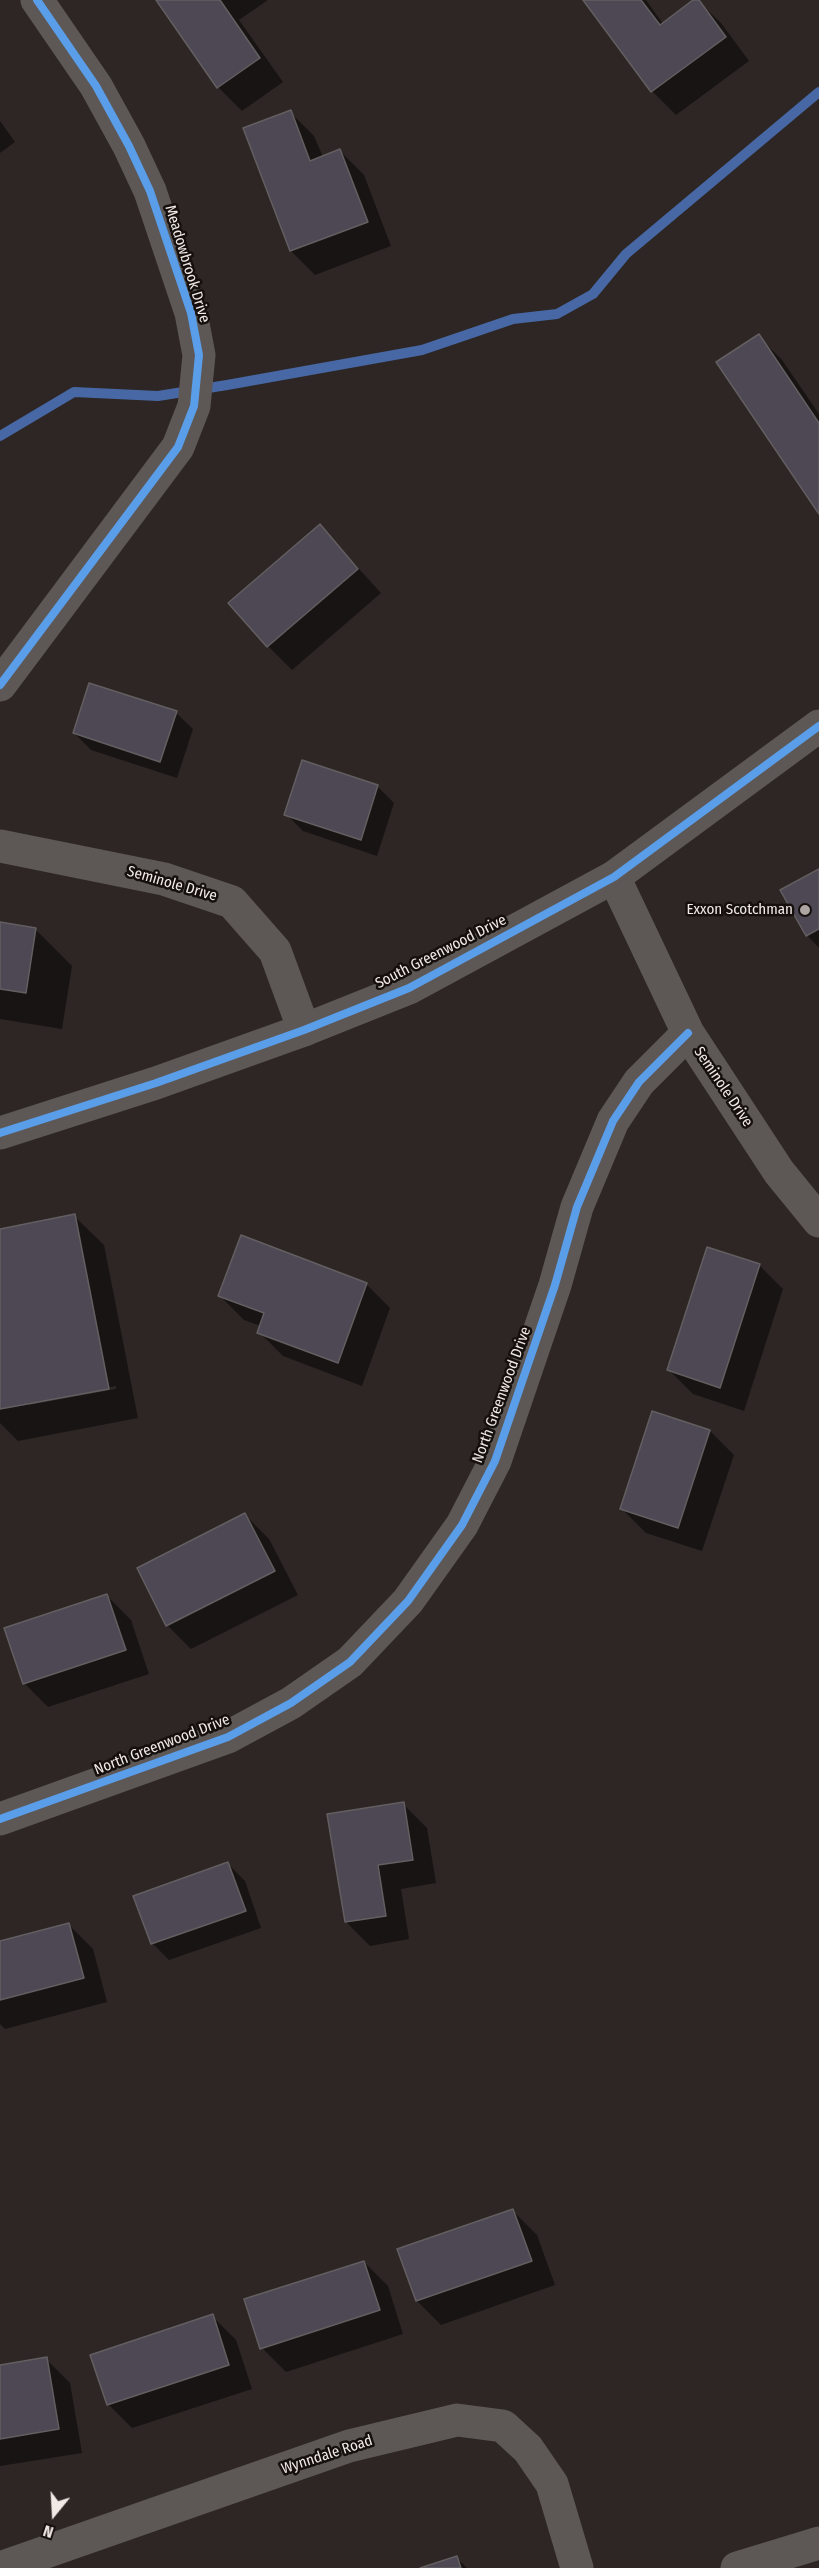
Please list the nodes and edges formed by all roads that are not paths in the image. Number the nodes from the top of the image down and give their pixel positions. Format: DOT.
graph roads {
  1 [pos="37,0"];
  2 [pos="0,685"];
  3 [pos="819,726"];
  4 [pos="0,846"];
  5 [pos="614,877"];
  6 [pos="304,1030"];
  7 [pos="688,1034"];
  8 [pos="0,1133"];
  9 [pos="819,1221"];
  10 [pos="0,1819"];
  11 [pos="819,2543"];
  12 [pos="0,2568"];
  13 [pos="577,2568"];
  14 [pos="737,2568"];
  1 -- 2 [label="street, Meadowbrook Drive"];
  3 -- 5 [label="street, South Greenwood Drive"];
  4 -- 6 [label="street, Seminole Drive"];
  5 -- 6 [label="street, South Greenwood Drive"];
  5 -- 7 [label="street, Seminole Drive"];
  6 -- 8 [label="street, South Greenwood Drive"];
  7 -- 9 [label="street, Seminole Drive"];
  7 -- 10 [label="street, North Greenwood Drive"];
  11 -- 14 [label="street"];
  12 -- 13 [label="street, Wynndale Road"];
}
